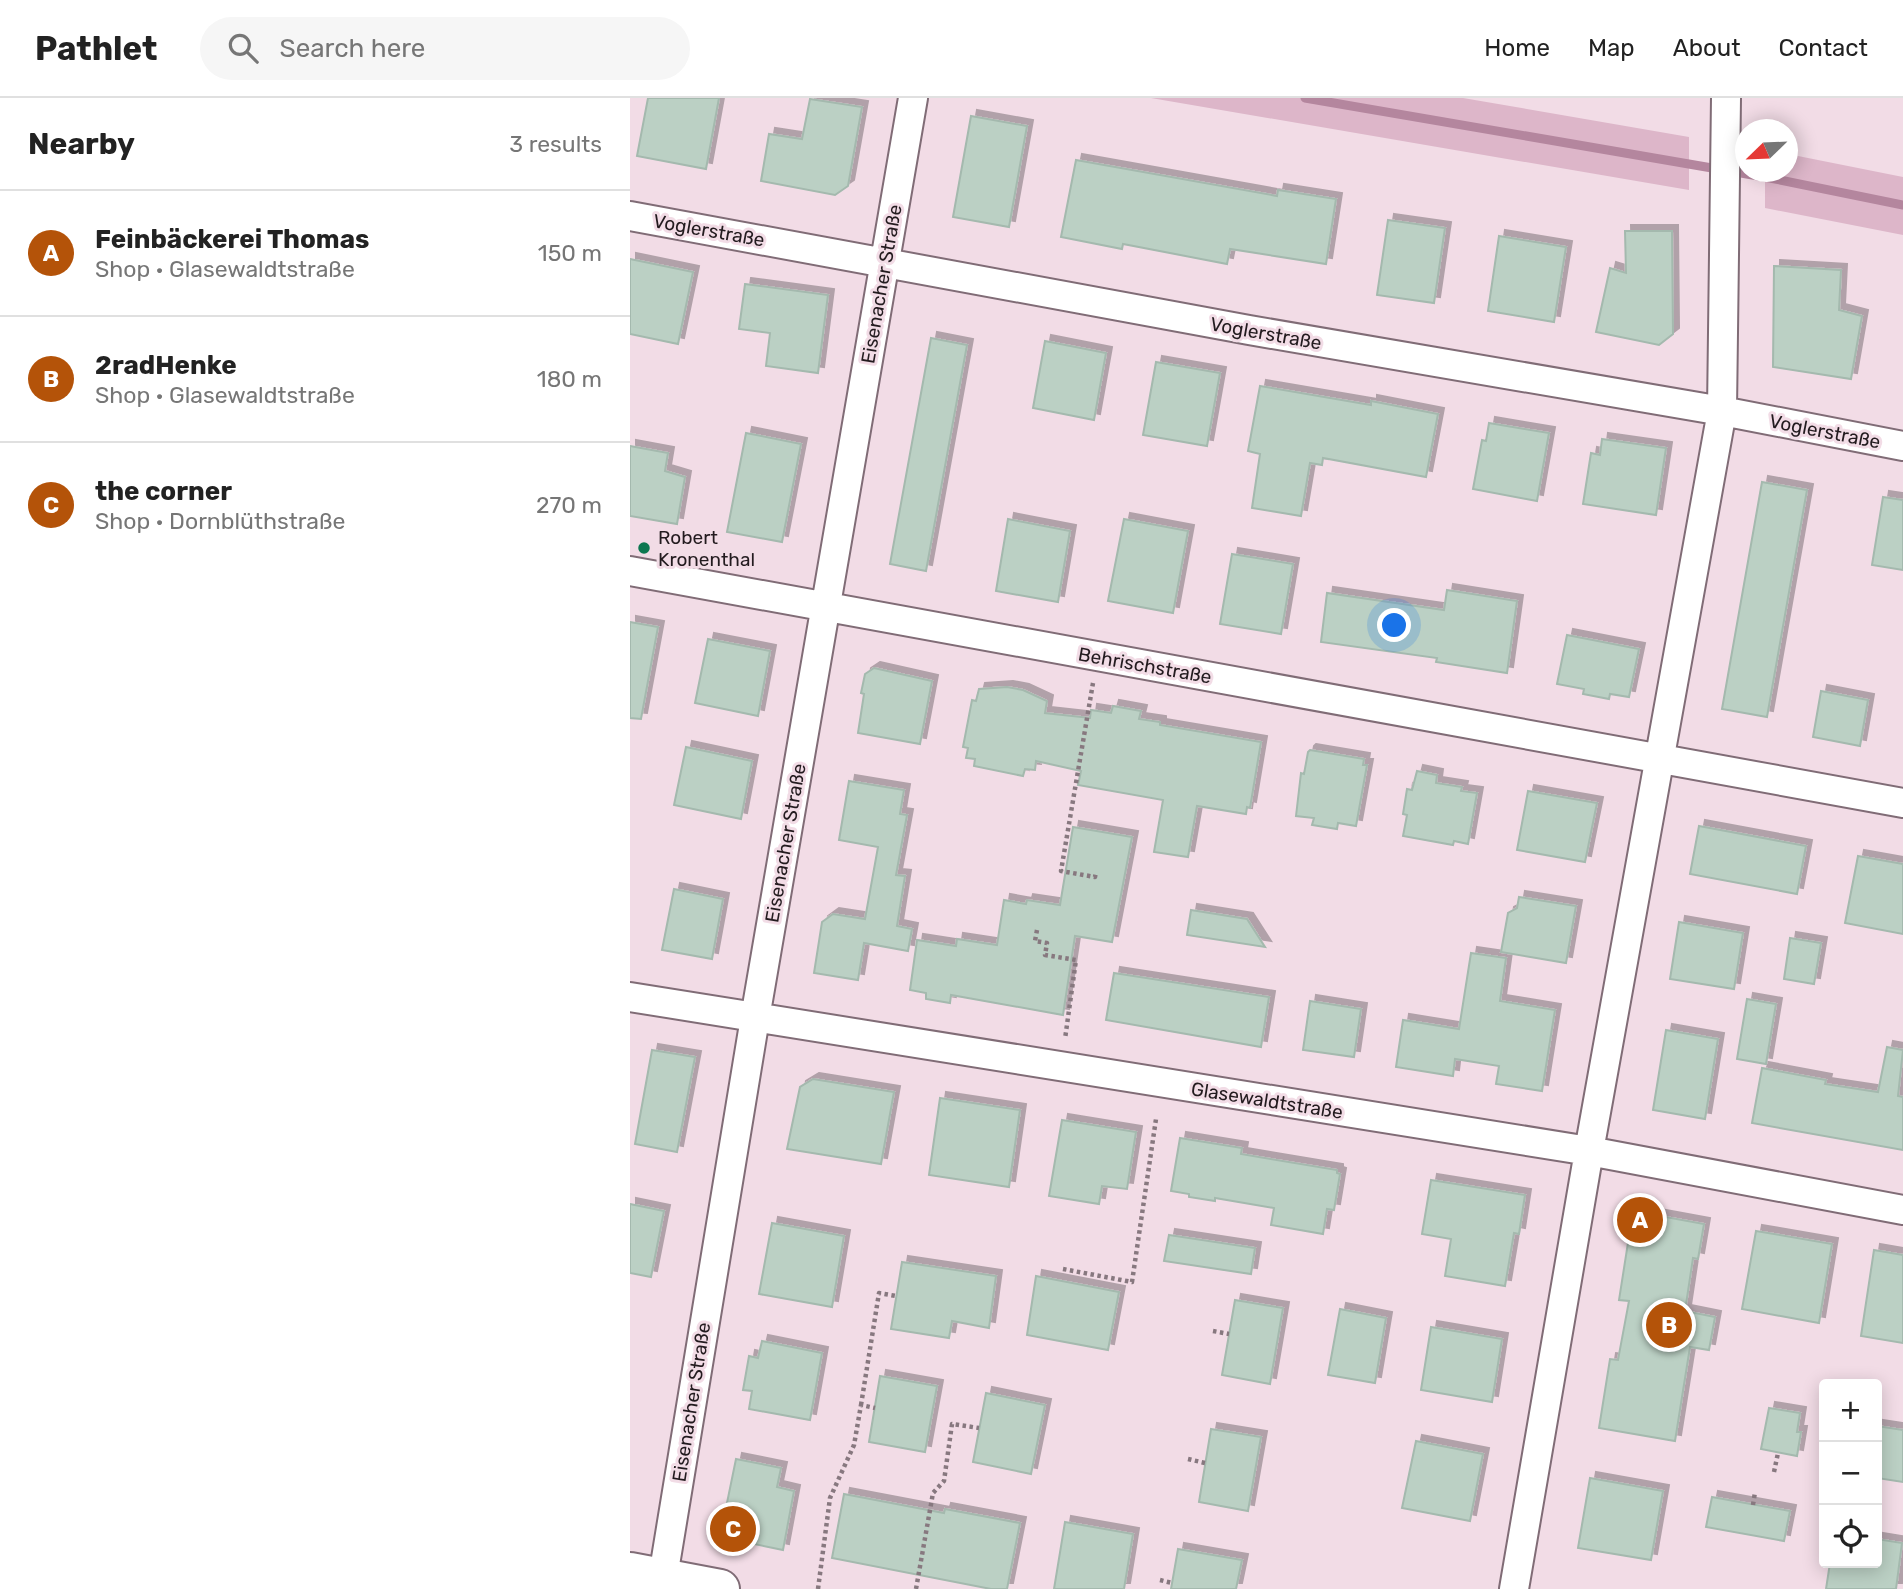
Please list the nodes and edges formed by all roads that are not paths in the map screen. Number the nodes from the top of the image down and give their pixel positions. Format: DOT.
graph roads {
  1 [pos="913,98"];
  2 [pos="1726,98"];
  3 [pos="630,216"];
  4 [pos="885,261"];
  5 [pos="1722,411"];
  6 [pos="1903,446"];
  7 [pos="630,571"];
  8 [pos="825,606"];
  9 [pos="1661,759"];
  10 [pos="1903,803"];
  11 [pos="630,997"];
  12 [pos="755,1018"];
  13 [pos="1590,1151"];
  14 [pos="1903,1210"];
  15 [pos="651,1580"];
  16 [pos="720,1589"];
  17 [pos="1514,1589"];
  1 -- 4 [label="street, Eisenacher Straße"];
  2 -- 5 [label="street"];
  3 -- 4 [label="street, Voglerstraße"];
  4 -- 5 [label="street, Voglerstraße"];
  4 -- 8 [label="street, Eisenacher Straße"];
  5 -- 6 [label="street, Voglerstraße"];
  5 -- 9 [label="street"];
  7 -- 8 [label="street, Behrischstraße"];
  8 -- 9 [label="street, Behrischstraße"];
  8 -- 12 [label="street, Eisenacher Straße"];
  9 -- 10 [label="street, Behrischstraße"];
  9 -- 13 [label="street"];
  11 -- 12 [label="street, Glasewaldtstraße"];
  12 -- 13 [label="street, Glasewaldtstraße"];
  12 -- 15 [label="street, Eisenacher Straße"];
  13 -- 14 [label="street, Glasewaldtstraße"];
  13 -- 17 [label="street"];
  15 -- 16 [label="street"];
}
